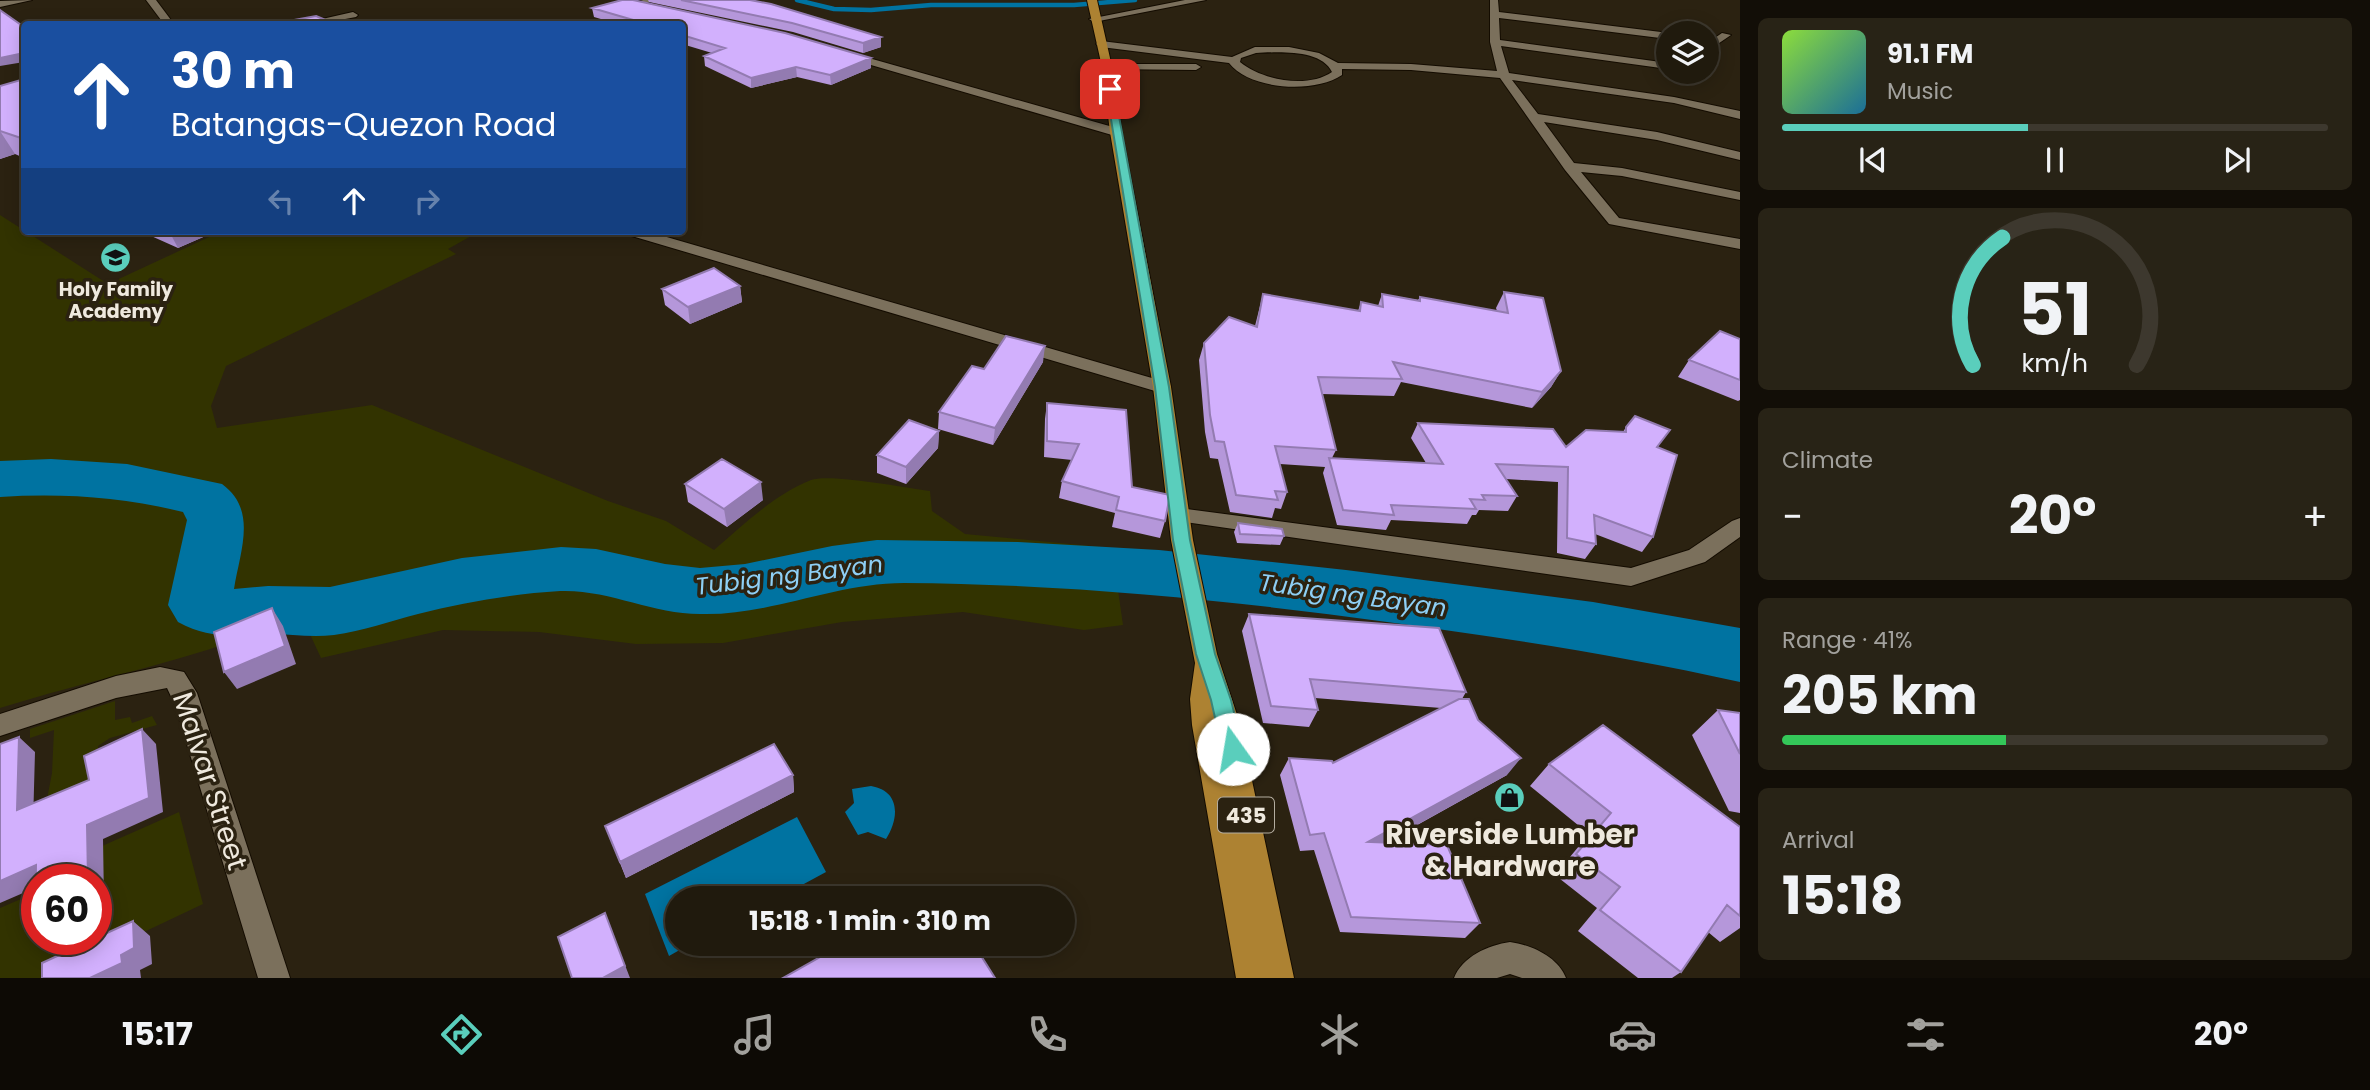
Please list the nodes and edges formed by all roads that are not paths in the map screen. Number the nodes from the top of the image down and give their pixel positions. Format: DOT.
graph roads {
  1 [pos="27,0"];
  2 [pos="151,0"];
  3 [pos="1201,0"];
  4 [pos="1494,1"];
  5 [pos="0,4"];
  6 [pos="1093,8"];
  7 [pos="1494,14"];
  8 [pos="353,15"];
  9 [pos="167,21"];
  10 [pos="321,21"];
  11 [pos="1656,34"];
  12 [pos="1726,35"];
  13 [pos="1719,39"];
  14 [pos="1495,42"];
  15 [pos="1101,44"];
  16 [pos="827,49"];
  17 [pos="1236,64"];
  18 [pos="1656,64"];
  19 [pos="1107,67"];
  20 [pos="1337,68"];
  21 [pos="1506,78"];
  22 [pos="1674,86"];
  23 [pos="1740,115"];
  24 [pos="1534,117"];
  25 [pos="1116,132"];
  26 [pos="1740,156"];
  27 [pos="1570,167"];
  28 [pos="1740,196"];
  29 [pos="644,235"];
  30 [pos="1740,244"];
  31 [pos="1162,387"];
  32 [pos="1179,515"];
  33 [pos="1740,526"];
  34 [pos="1205,654"];
  35 [pos="0,725"];
  36 [pos="274,978"];
  37 [pos="1252,978"];
  38 [pos="1278,978"];
  39 [pos="1470,978"];
  40 [pos="1550,978"];
  1 -- 5 [label="street"];
  2 -- 9 [label="street"];
  3 -- 6 [label="street"];
  4 -- 7 [label="street"];
  6 -- 15 [label="main road, 435"];
  7 -- 11 [label="street"];
  7 -- 14 [label="street"];
  8 -- 10 [label="street"];
  12 -- 13 [label="street"];
  14 -- 18 [label="street"];
  14 -- 21 [label="street"];
  15 -- 17 [label="street"];
  15 -- 19 [label="main road, 435"];
  16 -- 25 [label="street"];
  17 -- 19 [label="street"];
  17 -- 20 [label="street"];
  17 -- 20 [label="street"];
  19 -- 25 [label="main road, 435"];
  20 -- 21 [label="street"];
  21 -- 22 [label="street"];
  21 -- 24 [label="street"];
  22 -- 23 [label="street"];
  24 -- 26 [label="street"];
  24 -- 27 [label="street"];
  25 -- 31 [label="main road, 435"];
  27 -- 28 [label="street"];
  27 -- 30 [label="street"];
  29 -- 31 [label="street"];
  31 -- 32 [label="main road, 435"];
  32 -- 33 [label="street"];
  32 -- 34 [label="main road, 435"];
  34 -- 37 [label="main road, 435"];
  34 -- 38 [label="main road, 435"];
  35 -- 36 [label="street, Malvar Street"];
  39 -- 40 [label="street"];
}
